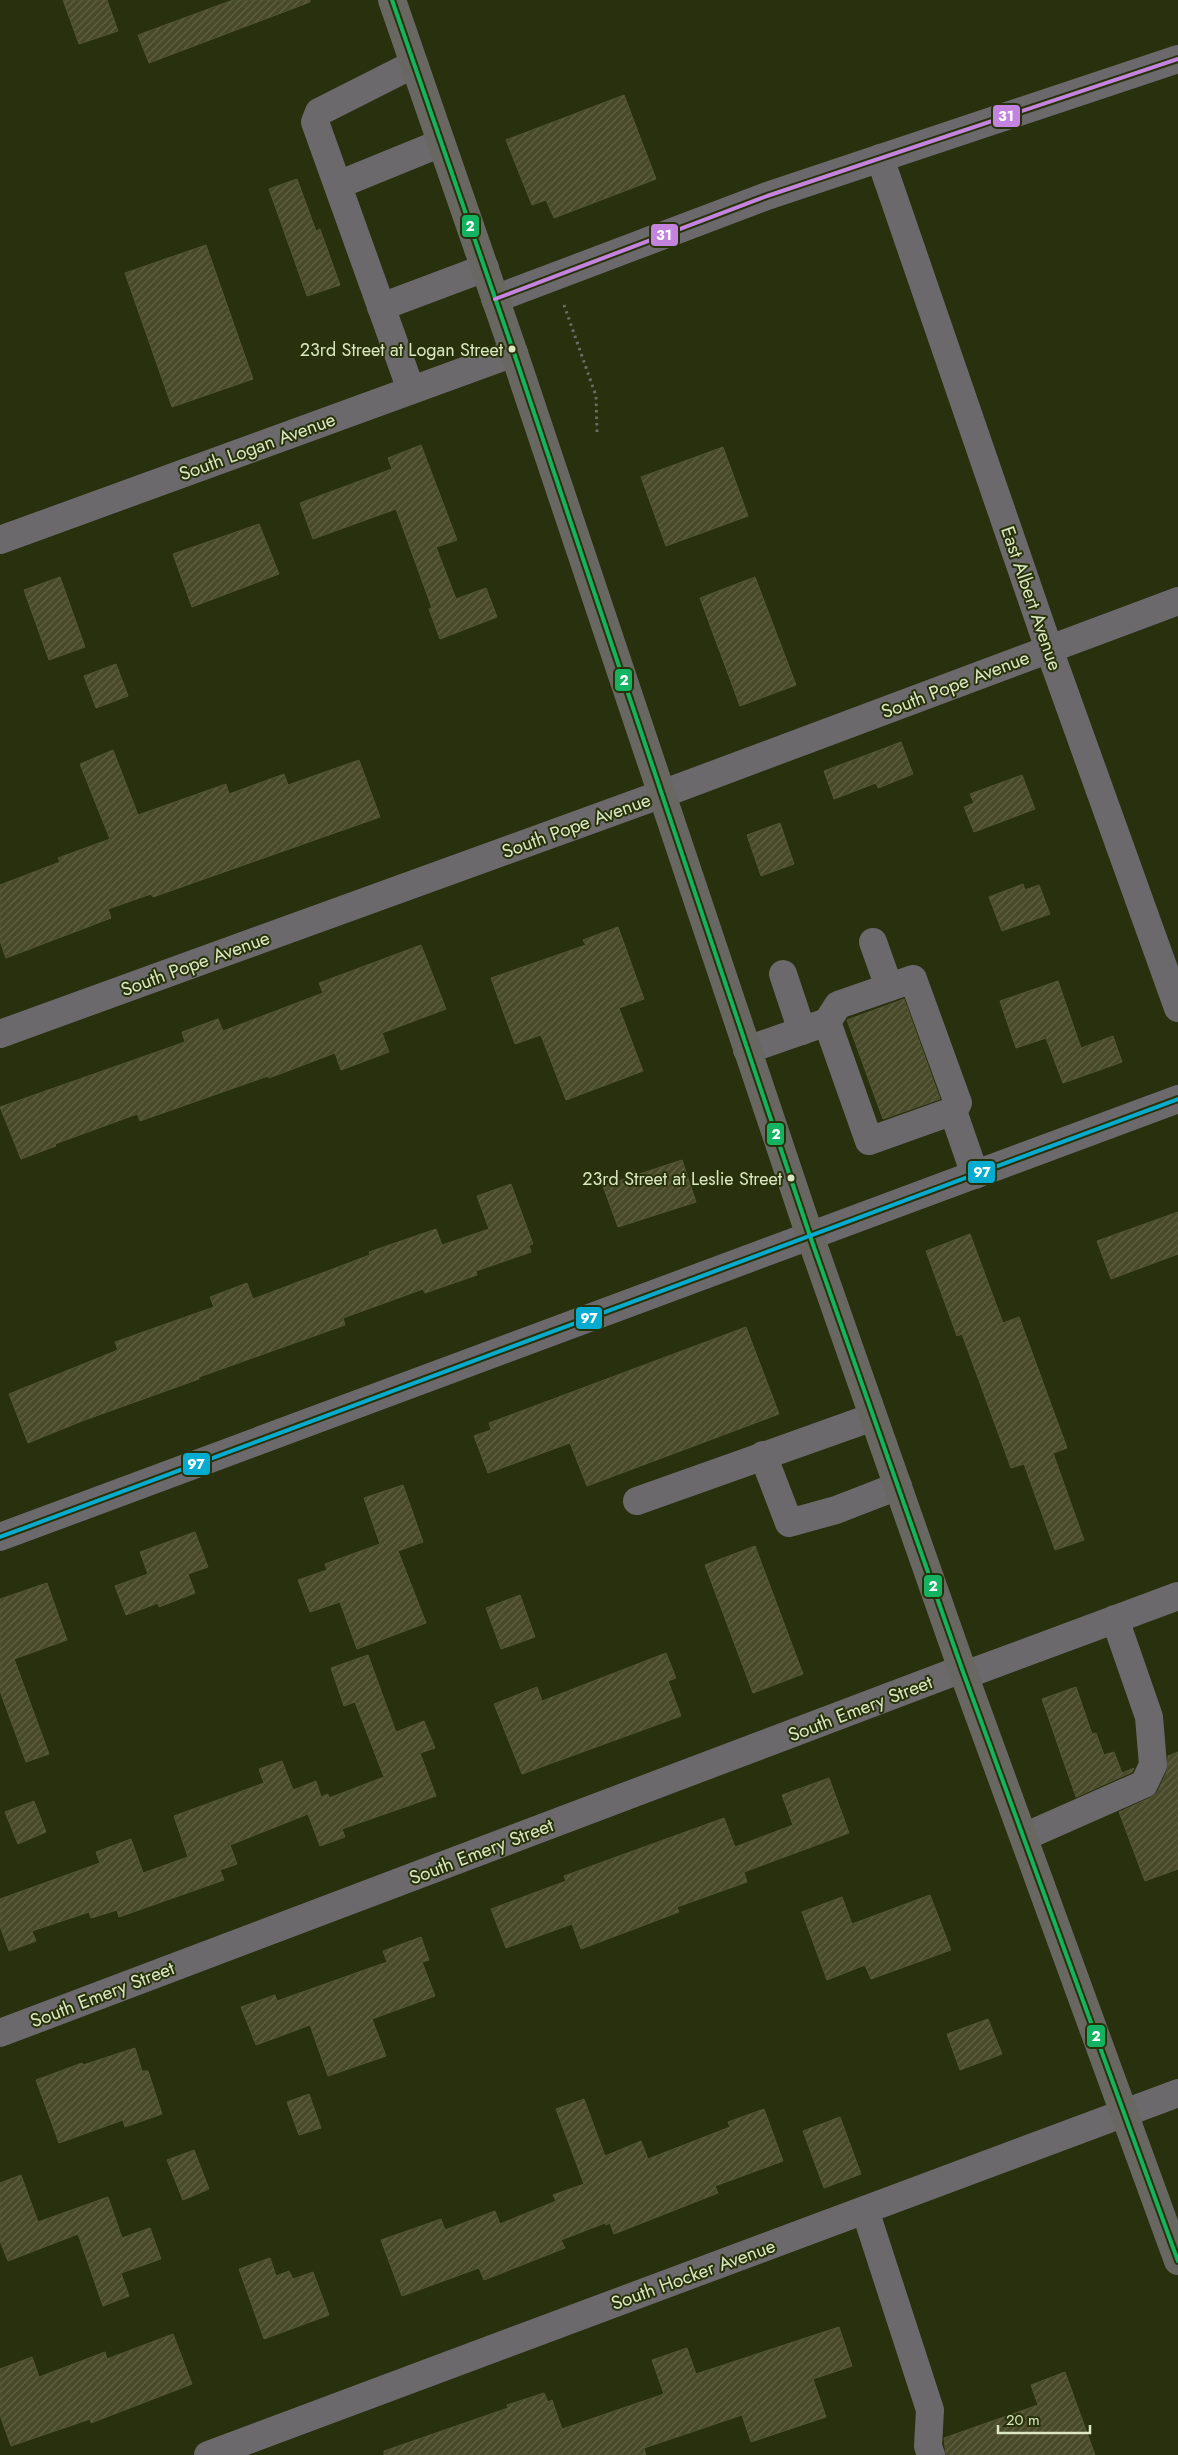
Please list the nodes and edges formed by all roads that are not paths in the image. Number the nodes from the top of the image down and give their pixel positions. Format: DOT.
graph roads {
  1 [pos="392,0"];
  2 [pos="1178,59"];
  3 [pos="414,64"];
  4 [pos="441,143"];
  5 [pos="880,158"];
  6 [pos="338,186"];
  7 [pos="484,268"];
  8 [pos="495,299"];
  9 [pos="382,307"];
  10 [pos="514,353"];
  11 [pos="411,390"];
  12 [pos="0,540"];
  13 [pos="1178,601"];
  14 [pos="1049,649"];
  15 [pos="662,794"];
  16 [pos="873,942"];
  17 [pos="783,974"];
  18 [pos="889,987"];
  19 [pos="1178,1008"];
  20 [pos="827,1022"];
  21 [pos="802,1031"];
  22 [pos="0,1034"];
  23 [pos="747,1050"];
  24 [pos="1178,1099"];
  25 [pos="953,1111"];
  26 [pos="975,1175"];
  27 [pos="810,1236"];
  28 [pos="874,1417"];
  29 [pos="763,1455"];
  30 [pos="898,1486"];
  31 [pos="637,1501"];
  32 [pos="0,1537"];
  33 [pos="1178,1596"];
  34 [pos="1115,1619"];
  35 [pos="964,1672"];
  36 [pos="1024,1837"];
  37 [pos="0,2033"];
  38 [pos="1178,2093"];
  39 [pos="1124,2113"];
  40 [pos="865,2210"];
  41 [pos="1178,2261"];
  42 [pos="208,2455"];
  43 [pos="931,2455"];
  1 -- 3 [label="main road"];
  2 -- 5 [label="street"];
  3 -- 4 [label="main road"];
  3 -- 6 [label="street"];
  4 -- 6 [label="street"];
  4 -- 7 [label="main road"];
  5 -- 8 [label="street"];
  5 -- 14 [label="street, East Albert Avenue"];
  6 -- 9 [label="street"];
  7 -- 8 [label="main road"];
  7 -- 9 [label="street"];
  8 -- 10 [label="main road"];
  9 -- 11 [label="street"];
  10 -- 11 [label="street, South Logan Avenue"];
  10 -- 15 [label="main road"];
  11 -- 12 [label="street, South Logan Avenue"];
  13 -- 14 [label="street, South Pope Avenue"];
  14 -- 15 [label="street, South Pope Avenue"];
  14 -- 19 [label="street, East Albert Avenue"];
  15 -- 22 [label="street, South Pope Avenue"];
  15 -- 23 [label="main road"];
  16 -- 18 [label="street"];
  17 -- 21 [label="street"];
  18 -- 20 [label="street"];
  18 -- 25 [label="street"];
  20 -- 21 [label="street"];
  20 -- 25 [label="street"];
  21 -- 23 [label="street"];
  23 -- 27 [label="main road"];
  24 -- 26 [label="street"];
  25 -- 26 [label="street"];
  26 -- 27 [label="street"];
  27 -- 28 [label="main road"];
  27 -- 32 [label="street"];
  28 -- 29 [label="street"];
  28 -- 30 [label="main road"];
  29 -- 30 [label="street"];
  29 -- 31 [label="street"];
  30 -- 35 [label="main road"];
  33 -- 34 [label="street, South Emery Street"];
  34 -- 35 [label="street, South Emery Street"];
  34 -- 36 [label="street"];
  35 -- 36 [label="main road"];
  35 -- 37 [label="street, South Emery Street"];
  36 -- 39 [label="main road"];
  38 -- 39 [label="street, South Hocker Avenue"];
  39 -- 40 [label="street, South Hocker Avenue"];
  39 -- 41 [label="main road"];
  40 -- 42 [label="street, South Hocker Avenue"];
  40 -- 43 [label="street"];
}
